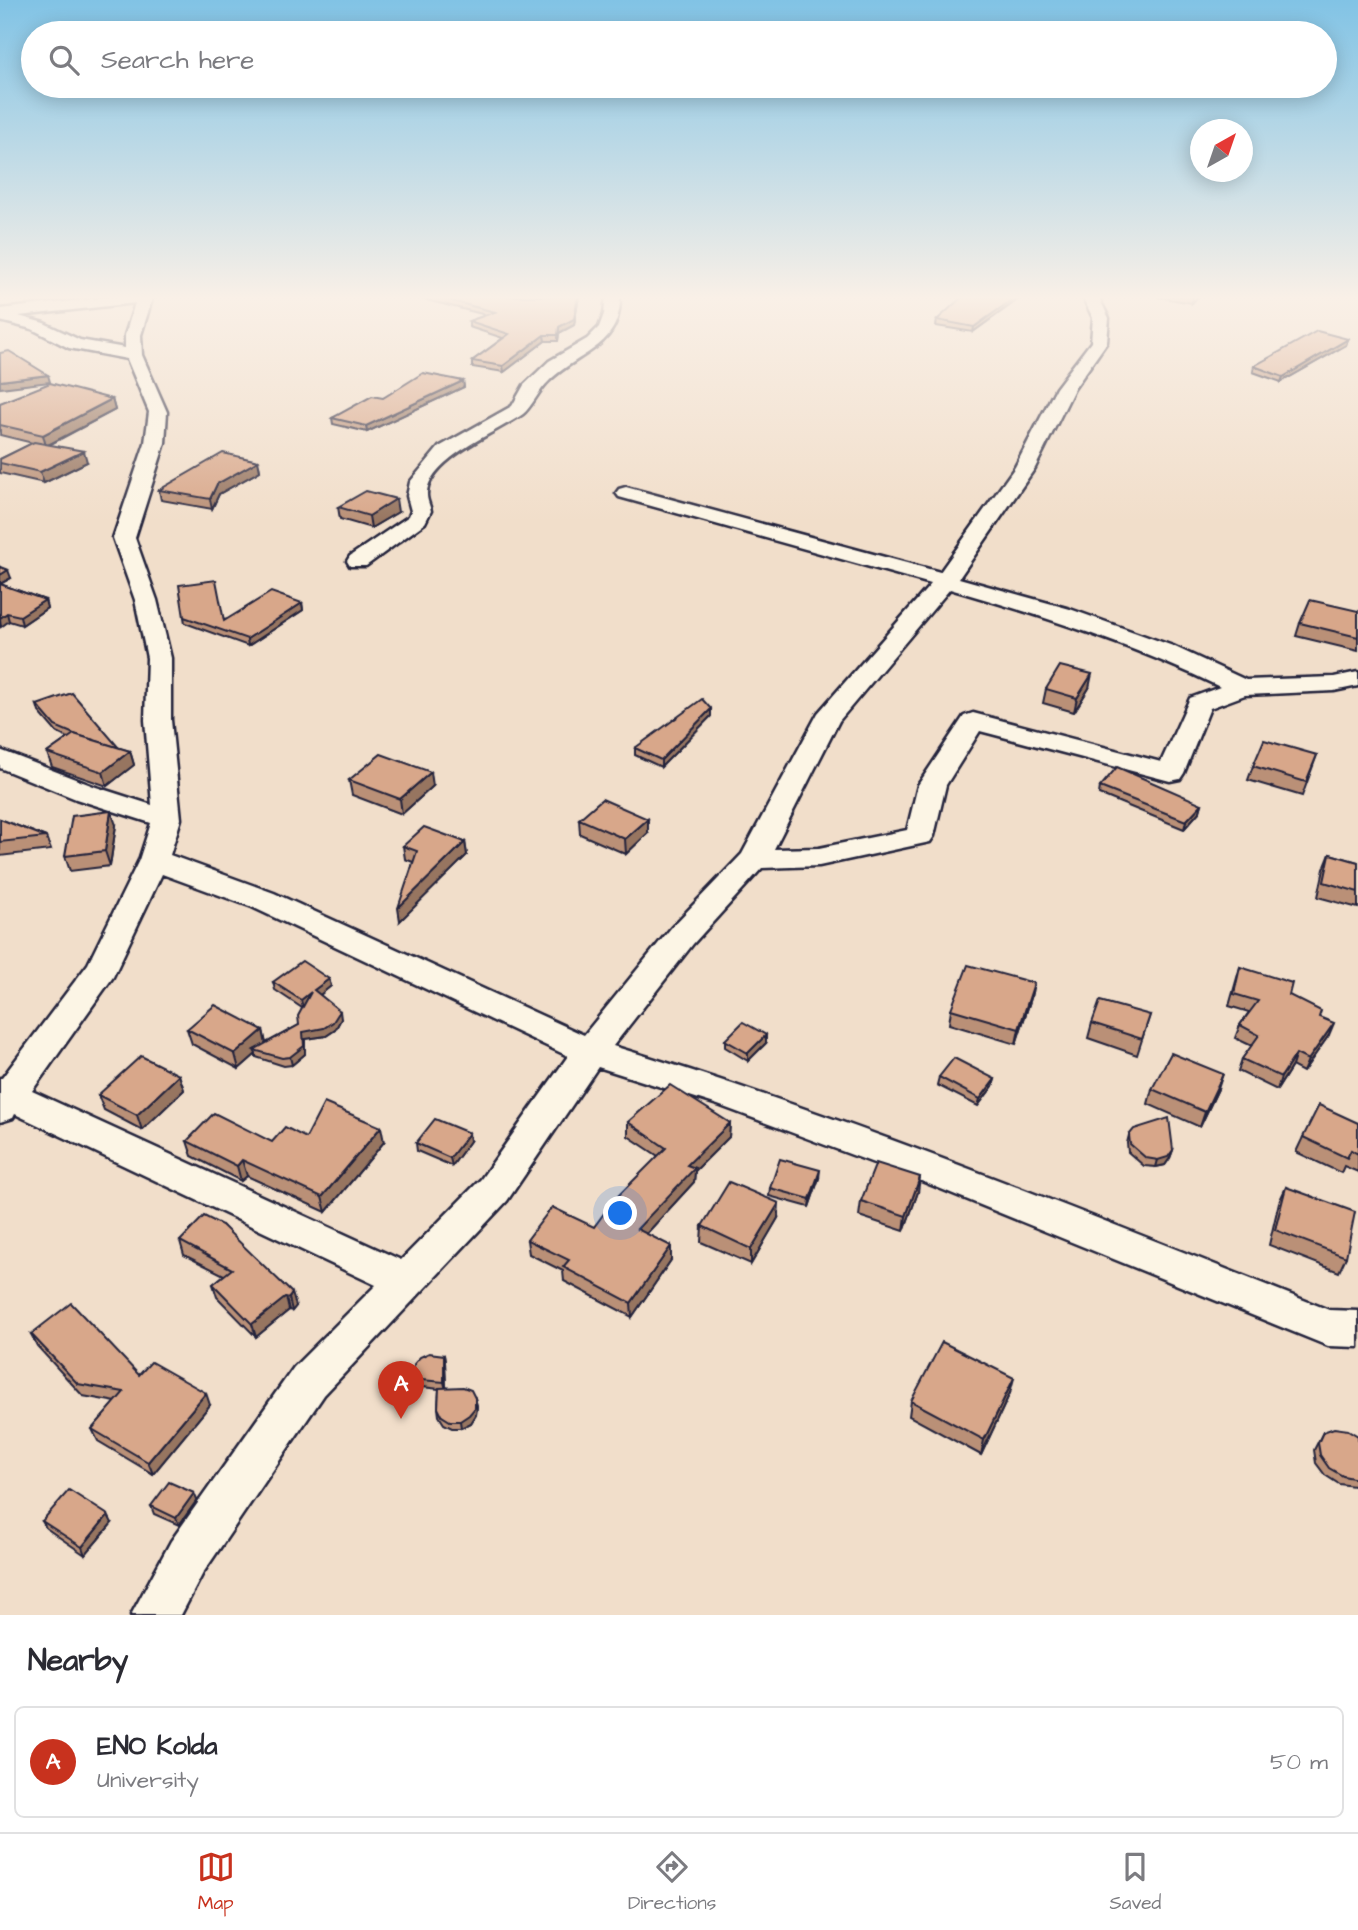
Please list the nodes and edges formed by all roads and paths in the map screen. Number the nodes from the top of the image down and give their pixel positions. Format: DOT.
graph roads {
  1 [pos="141,371"];
  2 [pos="548,371"];
  3 [pos="1077,371"];
  4 [pos="626,493"];
  5 [pos="358,561"];
  6 [pos="945,581"];
  7 [pos="1358,679"];
  8 [pos="1242,688"];
  9 [pos="0,758"];
  10 [pos="167,819"];
  11 [pos="754,859"];
  12 [pos="154,860"];
  13 [pos="590,1052"];
  14 [pos="3,1098"];
  15 [pos="407,1281"];
  16 [pos="1358,1329"];
  17 [pos="155,1615"];
  1 -- 10 [label="street"];
  2 -- 5 [label="street"];
  3 -- 6 [label="street"];
  4 -- 6 [label="street"];
  6 -- 8 [label="street"];
  6 -- 11 [label="street"];
  7 -- 8 [label="street"];
  8 -- 11 [label="street"];
  9 -- 10 [label="street"];
  10 -- 12 [label="street"];
  11 -- 13 [label="street"];
  12 -- 13 [label="street"];
  12 -- 14 [label="street"];
  13 -- 15 [label="street"];
  13 -- 16 [label="street"];
  14 -- 15 [label="street"];
  15 -- 17 [label="street"];
}
